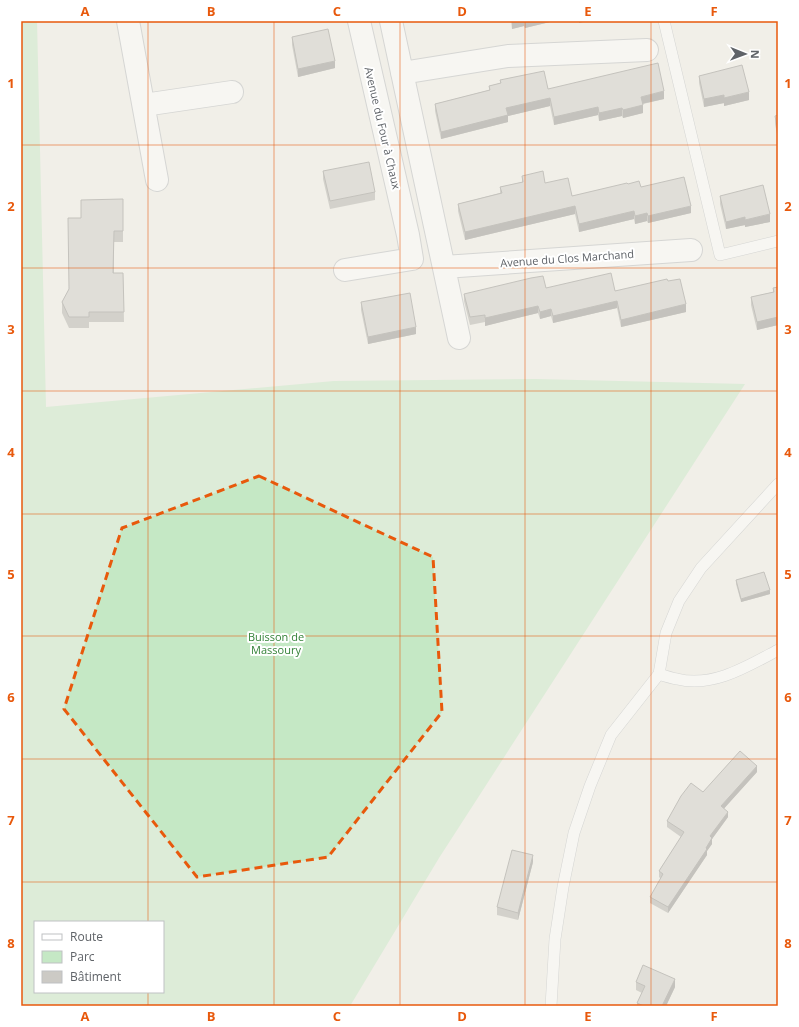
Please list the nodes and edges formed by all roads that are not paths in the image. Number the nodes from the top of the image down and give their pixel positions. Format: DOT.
graph roads {
  1 [pos="128,21"];
  2 [pos="359,21"];
  3 [pos="391,21"];
  4 [pos="664,21"];
  5 [pos="648,50"];
  6 [pos="402,73"];
  7 [pos="232,92"];
  8 [pos="144,105"];
  9 [pos="157,180"];
  10 [pos="778,241"];
  11 [pos="691,250"];
  12 [pos="444,267"];
  13 [pos="345,270"];
  14 [pos="460,338"];
  15 [pos="778,484"];
  16 [pos="778,650"];
  17 [pos="659,674"];
  18 [pos="551,1006"];
  1 -- 8 [label="street"];
  2 -- 13 [label="street, Avenue du Four à Chaux"];
  3 -- 6 [label="street"];
  4 -- 10 [label="lane"];
  5 -- 6 [label="street"];
  6 -- 12 [label="street"];
  7 -- 8 [label="street"];
  8 -- 9 [label="street"];
  11 -- 12 [label="street, Avenue du Clos Marchand"];
  12 -- 14 [label="street"];
  15 -- 17 [label="lane"];
  16 -- 17 [label="lane"];
  17 -- 18 [label="lane"];
}
